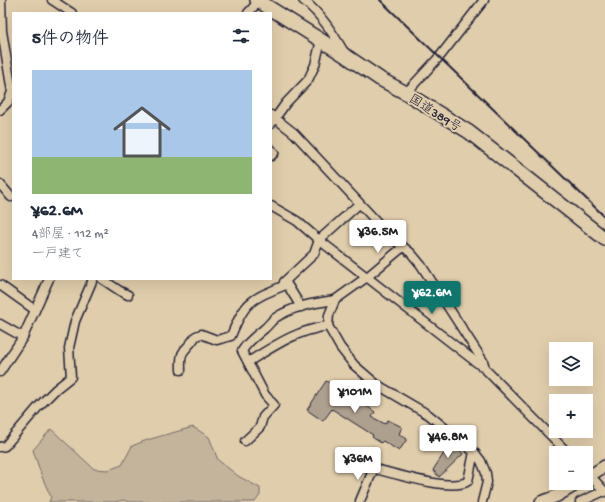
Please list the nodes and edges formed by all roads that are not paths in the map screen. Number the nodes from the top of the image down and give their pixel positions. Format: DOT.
graph roads {
  1 [pos="1,0"];
  2 [pos="52,0"];
  3 [pos="258,0"];
  4 [pos="303,0"];
  5 [pos="484,0"];
  6 [pos="70,12"];
  7 [pos="249,12"];
  8 [pos="1,18"];
  9 [pos="321,40"];
  10 [pos="346,56"];
  11 [pos="406,93"];
  12 [pos="0,110"];
  13 [pos="273,119"];
  14 [pos="0,184"];
  15 [pos="11,196"];
  16 [pos="359,204"];
  17 [pos="272,207"];
  18 [pos="605,239"];
  19 [pos="319,240"];
  20 [pos="403,247"];
  21 [pos="367,277"];
  22 [pos="49,280"];
  23 [pos="93,280"];
  24 [pos="104,280"];
  25 [pos="285,281"];
  26 [pos="0,285"];
  27 [pos="128,295"];
  28 [pos="335,300"];
  29 [pos="301,307"];
  30 [pos="35,310"];
  31 [pos="0,324"];
  32 [pos="328,326"];
  33 [pos="23,338"];
  34 [pos="248,362"];
  35 [pos="485,369"];
  36 [pos="181,370"];
  37 [pos="0,372"];
  38 [pos="245,441"];
  39 [pos="561,446"];
  40 [pos="0,447"];
  41 [pos="474,452"];
  42 [pos="364,466"];
  43 [pos="605,466"];
  44 [pos="374,468"];
  45 [pos="593,472"];
  46 [pos="593,480"];
  47 [pos="567,490"];
  48 [pos="605,491"];
  49 [pos="360,501"];
  50 [pos="482,502"];
  51 [pos="541,502"];
  52 [pos="580,502"];
  1 -- 8 [label="street"];
  2 -- 6 [label="street"];
  3 -- 7 [label="street"];
  3 -- 9 [label="highway, 国道389号"];
  4 -- 10 [label="street"];
  5 -- 11 [label="street"];
  8 -- 12 [label="street"];
  9 -- 10 [label="highway, 国道389号"];
  9 -- 13 [label="street"];
  10 -- 11 [label="highway, 国道389号"];
  11 -- 18 [label="highway, 国道389号"];
  13 -- 16 [label="street"];
  14 -- 15 [label="street"];
  16 -- 19 [label="street"];
  16 -- 20 [label="street"];
  17 -- 19 [label="street"];
  19 -- 21 [label="street"];
  19 -- 25 [label="street"];
  20 -- 21 [label="street"];
  20 -- 35 [label="street"];
  21 -- 28 [label="street"];
  21 -- 35 [label="street"];
  22 -- 30 [label="street"];
  23 -- 40 [label="street"];
  24 -- 27 [label="street"];
  25 -- 29 [label="street"];
  25 -- 36 [label="street"];
  26 -- 30 [label="street"];
  28 -- 29 [label="street"];
  28 -- 32 [label="street"];
  29 -- 34 [label="street"];
  30 -- 33 [label="street"];
  31 -- 33 [label="street"];
  32 -- 34 [label="street"];
  32 -- 41 [label="street"];
  33 -- 37 [label="street"];
  34 -- 38 [label="street"];
  35 -- 39 [label="street"];
  41 -- 44 [label="street"];
  41 -- 50 [label="street"];
  42 -- 44 [label="street"];
  43 -- 45 [label="main road"];
  44 -- 49 [label="street"];
  46 -- 48 [label="street"];
  47 -- 51 [label="main road"];
  48 -- 52 [label="street"];
}
